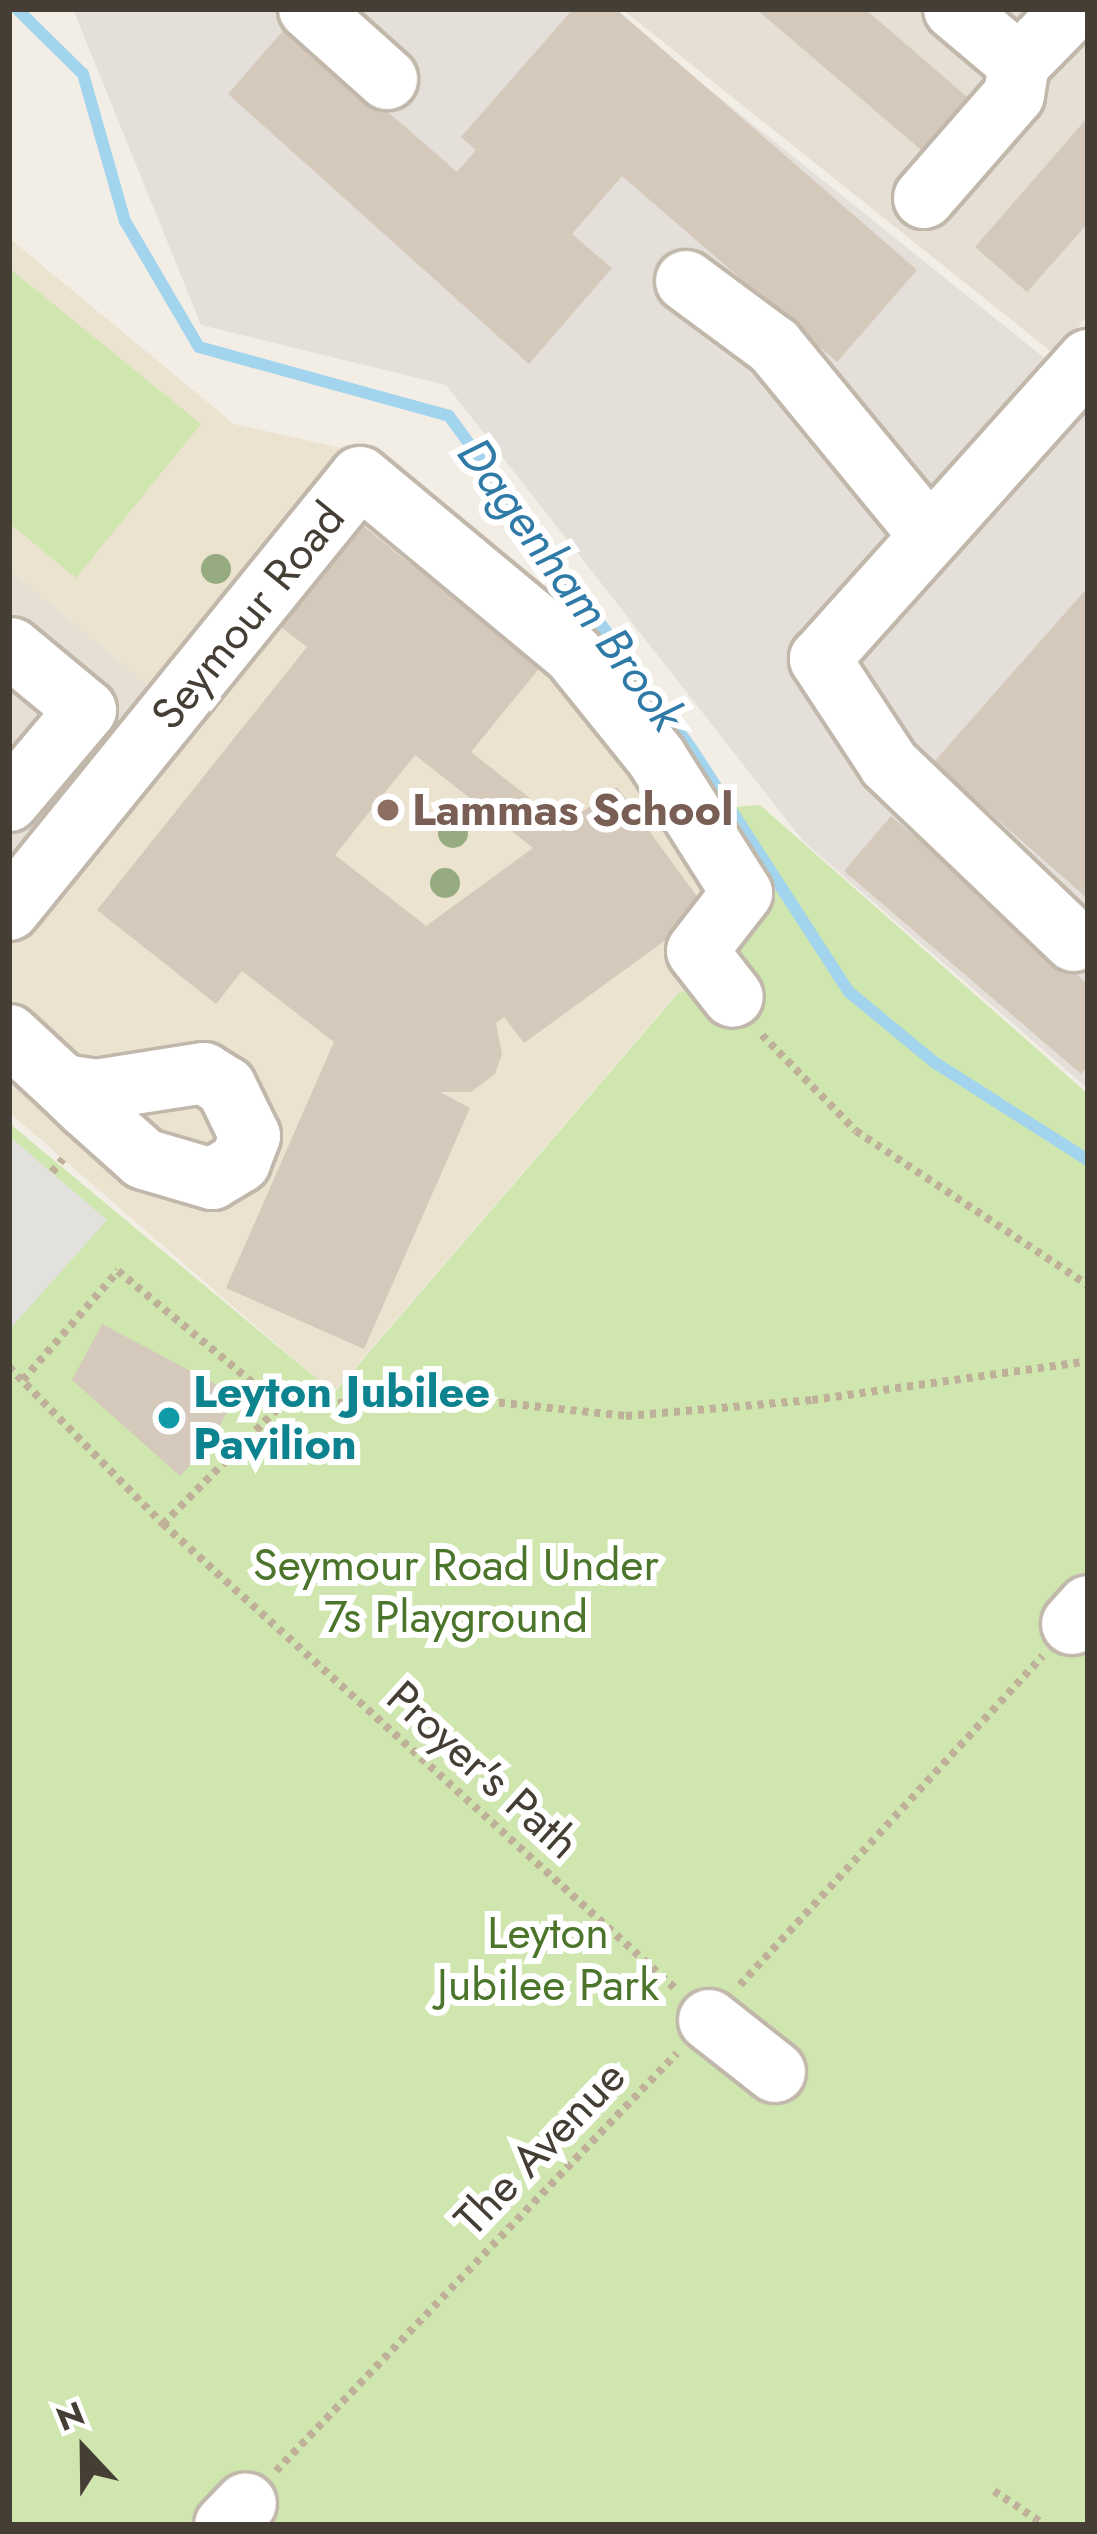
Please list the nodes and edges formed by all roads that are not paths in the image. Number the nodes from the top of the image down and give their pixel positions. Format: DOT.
graph roads {
  1 [pos="309,9"];
  2 [pos="953,9"];
  3 [pos="1073,9"];
  4 [pos="1019,64"];
  5 [pos="388,79"];
  6 [pos="924,198"];
  7 [pos="686,281"];
  8 [pos="1088,360"];
  9 [pos="928,535"];
  10 [pos="10,648"];
  11 [pos="9,802"];
  12 [pos="9,910"];
  13 [pos="1075,941"];
  14 [pos="733,997"];
  15 [pos="9,1035"];
  16 [pos="63,1085"];
  17 [pos="709,2020"];
  18 [pos="775,2072"];
  1 -- 5 [label="street"];
  2 -- 4 [label="street"];
  3 -- 4 [label="street"];
  4 -- 6 [label="street"];
  7 -- 9 [label="street"];
  8 -- 9 [label="street"];
  9 -- 13 [label="street"];
  10 -- 11 [label="street"];
  12 -- 14 [label="street, Seymour Road"];
  15 -- 16 [label="street"];
  17 -- 18 [label="street"];
}
